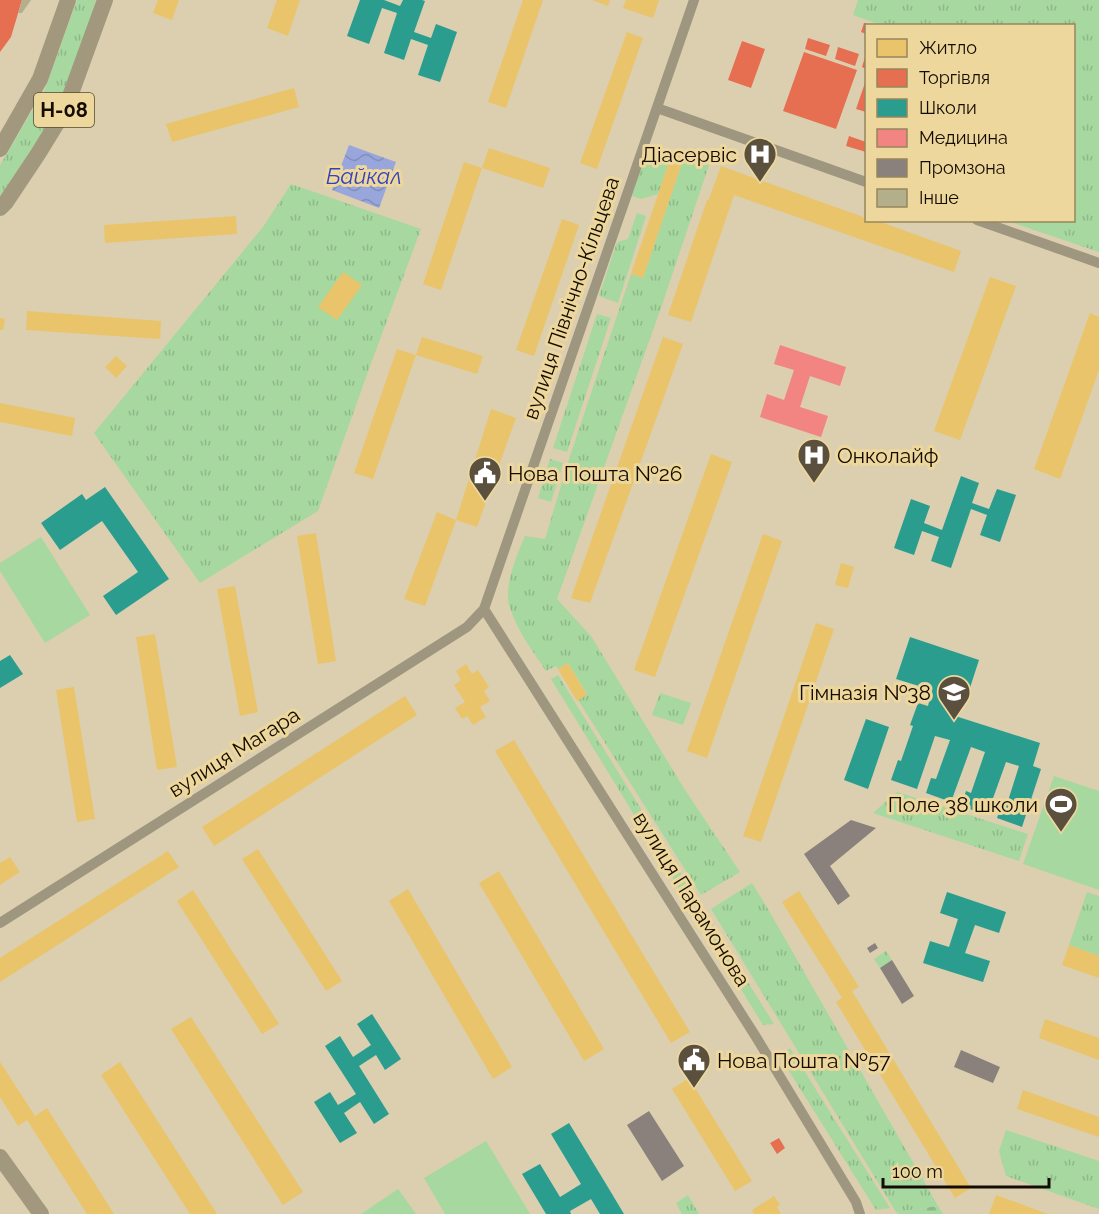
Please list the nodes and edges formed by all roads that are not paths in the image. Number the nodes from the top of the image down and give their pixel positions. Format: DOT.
graph roads {
  1 [pos="68,0"];
  2 [pos="105,0"];
  3 [pos="694,0"];
  4 [pos="657,108"];
  5 [pos="0,149"];
  6 [pos="865,181"];
  7 [pos="0,208"];
  8 [pos="983,222"];
  9 [pos="1099,263"];
  10 [pos="484,609"];
  11 [pos="0,923"];
  12 [pos="0,1157"];
  13 [pos="40,1214"];
  14 [pos="860,1214"];
  1 -- 5 [label="main road, Н-08"];
  2 -- 7 [label="main road, Н-08"];
  3 -- 4 [label="street, вулиця Північно-Кільцева"];
  4 -- 6 [label="street"];
  4 -- 10 [label="street, вулиця Північно-Кільцева"];
  8 -- 9 [label="street"];
  10 -- 11 [label="street, вулиця Магара"];
  10 -- 14 [label="street, вулиця Парамонова"];
  12 -- 13 [label="main road"];
}
